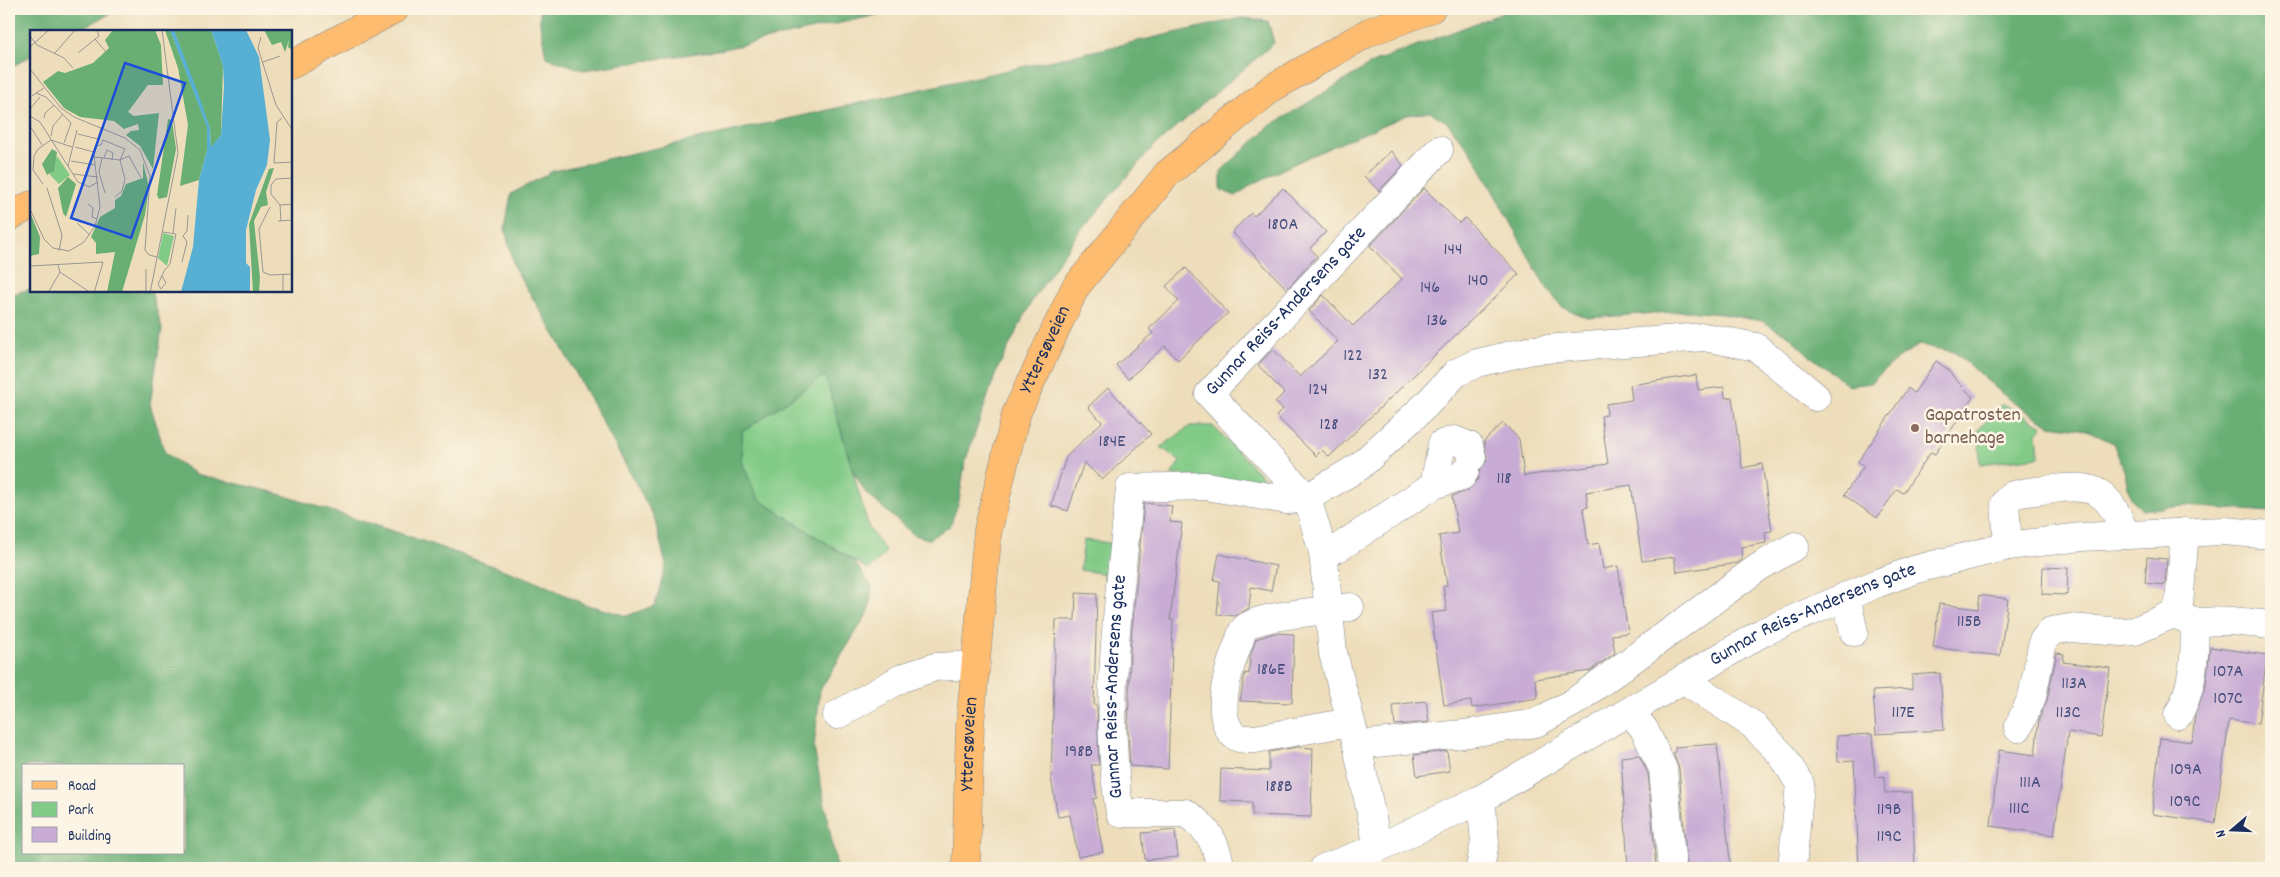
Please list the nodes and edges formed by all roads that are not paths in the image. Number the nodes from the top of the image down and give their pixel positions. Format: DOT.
graph roads {
  1 [pos="395,9"];
  2 [pos="1431,9"];
  3 [pos="292,64"];
  4 [pos="1439,150"];
  5 [pos="30,206"];
  6 [pos="9,216"];
  7 [pos="1816,398"];
  8 [pos="1434,485"];
  9 [pos="1307,498"];
  10 [pos="2185,532"];
  11 [pos="2125,534"];
  12 [pos="2271,535"];
  13 [pos="1795,546"];
  14 [pos="2008,546"];
  15 [pos="1318,560"];
  16 [pos="1846,596"];
  17 [pos="1339,609"];
  18 [pos="2183,618"];
  19 [pos="2271,625"];
  20 [pos="1854,632"];
  21 [pos="976,665"];
  22 [pos="1683,679"];
  23 [pos="1630,711"];
  24 [pos="837,715"];
  25 [pos="2178,715"];
  26 [pos="2018,728"];
  27 [pos="1354,734"];
  28 [pos="1481,799"];
  29 [pos="1378,848"];
  30 [pos="966,868"];
  31 [pos="1221,868"];
  32 [pos="1324,868"];
  33 [pos="1480,868"];
  34 [pos="1672,868"];
  35 [pos="1792,868"];
  1 -- 3 [label="main road"];
  2 -- 21 [label="main road, Yttersøveien"];
  4 -- 9 [label="street, Gunnar Reiss-Andersens gate"];
  5 -- 6 [label="main road"];
  7 -- 9 [label="street"];
  8 -- 8 [label="street"];
  8 -- 15 [label="street"];
  9 -- 15 [label="street, Gunnar Reiss-Andersens gate"];
  9 -- 31 [label="street, Gunnar Reiss-Andersens gate"];
  10 -- 11 [label="street, Gunnar Reiss-Andersens gate"];
  10 -- 12 [label="street, Gunnar Reiss-Andersens gate"];
  10 -- 18 [label="street"];
  11 -- 14 [label="street, Gunnar Reiss-Andersens gate"];
  11 -- 14 [label="street"];
  13 -- 27 [label="street"];
  14 -- 16 [label="street, Gunnar Reiss-Andersens gate"];
  15 -- 17 [label="street, Gunnar Reiss-Andersens gate"];
  16 -- 20 [label="street"];
  16 -- 22 [label="street, Gunnar Reiss-Andersens gate"];
  17 -- 27 [label="street, Gunnar Reiss-Andersens gate"];
  17 -- 27 [label="street"];
  18 -- 19 [label="street"];
  18 -- 25 [label="street"];
  18 -- 26 [label="street"];
  21 -- 24 [label="street"];
  21 -- 30 [label="main road, Yttersøveien"];
  22 -- 23 [label="street, Gunnar Reiss-Andersens gate"];
  22 -- 35 [label="street"];
  23 -- 28 [label="street, Gunnar Reiss-Andersens gate"];
  23 -- 34 [label="street"];
  27 -- 29 [label="street, Gunnar Reiss-Andersens gate"];
  28 -- 29 [label="street, Gunnar Reiss-Andersens gate"];
  28 -- 33 [label="street"];
  29 -- 32 [label="street, Gunnar Reiss-Andersens gate"];
}
